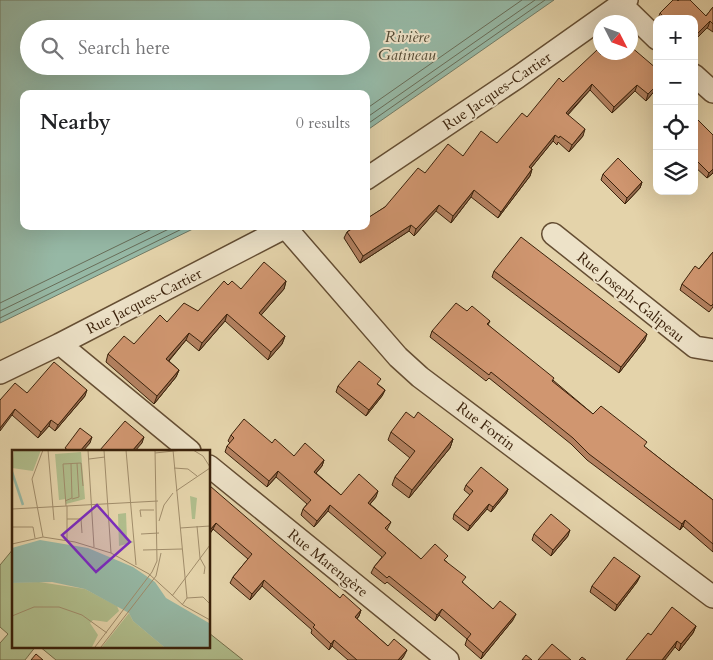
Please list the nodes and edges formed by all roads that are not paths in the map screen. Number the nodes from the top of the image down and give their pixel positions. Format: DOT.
graph roads {
  1 [pos="624,2"];
  2 [pos="653,35"];
  3 [pos="698,79"];
  4 [pos="713,92"];
  5 [pos="370,176"];
  6 [pos="281,230"];
  7 [pos="290,230"];
  8 [pos="553,234"];
  9 [pos="60,344"];
  10 [pos="713,350"];
  11 [pos="0,373"];
  12 [pos="189,450"];
  13 [pos="210,467"];
  14 [pos="713,597"];
  15 [pos="448,660"];
  1 -- 2 [label="street"];
  1 -- 5 [label="street, Rue Jacques-Cartier"];
  3 -- 4 [label="street"];
  6 -- 9 [label="street, Rue Jacques-Cartier"];
  7 -- 14 [label="street, Rue Fortin"];
  8 -- 10 [label="street, Rue Joseph-Galipeau"];
  9 -- 11 [label="street, Rue Jacques-Cartier"];
  9 -- 12 [label="street"];
  13 -- 15 [label="street, Rue Marengère"];
}
